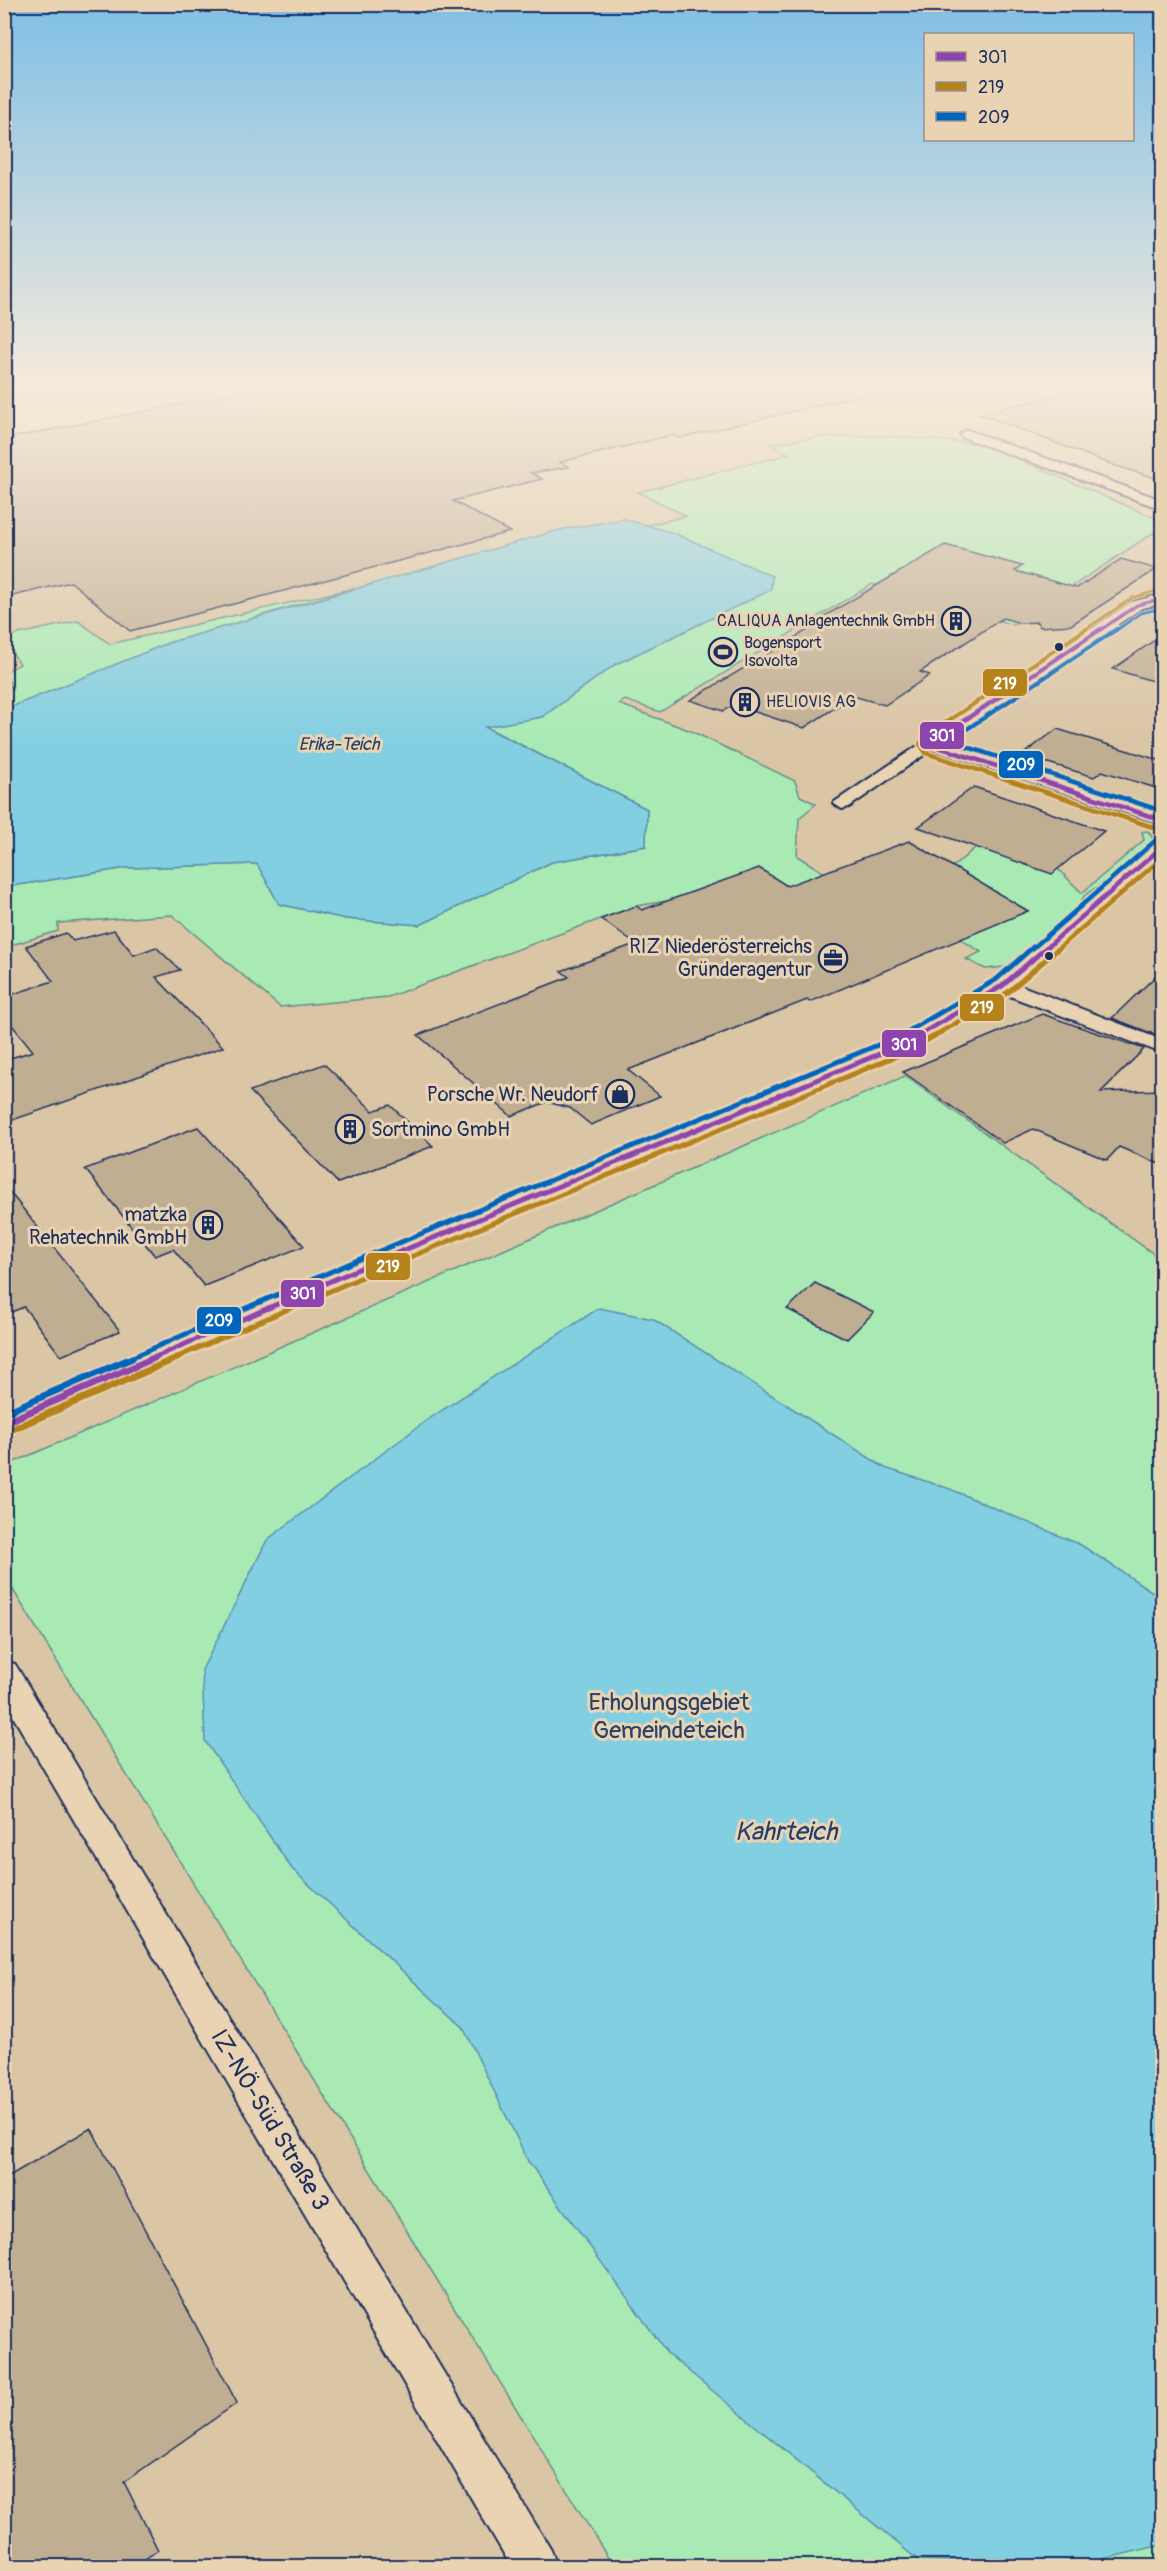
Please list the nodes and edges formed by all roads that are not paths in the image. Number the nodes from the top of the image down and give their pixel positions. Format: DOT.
graph roads {
  1 [pos="1162,599"];
  2 [pos="929,744"];
  3 [pos="842,803"];
  4 [pos="1162,820"];
  5 [pos="1162,847"];
  6 [pos="1002,986"];
  7 [pos="1162,1047"];
  8 [pos="58,1399"];
  9 [pos="4,1410"];
  10 [pos="4,1423"];
  11 [pos="4,1673"];
  12 [pos="535,2566"];
  1 -- 2 [label="street"];
  2 -- 3 [label="street"];
  2 -- 4 [label="street"];
  5 -- 6 [label="street"];
  6 -- 7 [label="street"];
  6 -- 8 [label="street"];
  8 -- 9 [label="street"];
  8 -- 10 [label="street"];
  11 -- 12 [label="street, IZ-NÖ-Süd Straße 3"];
}
